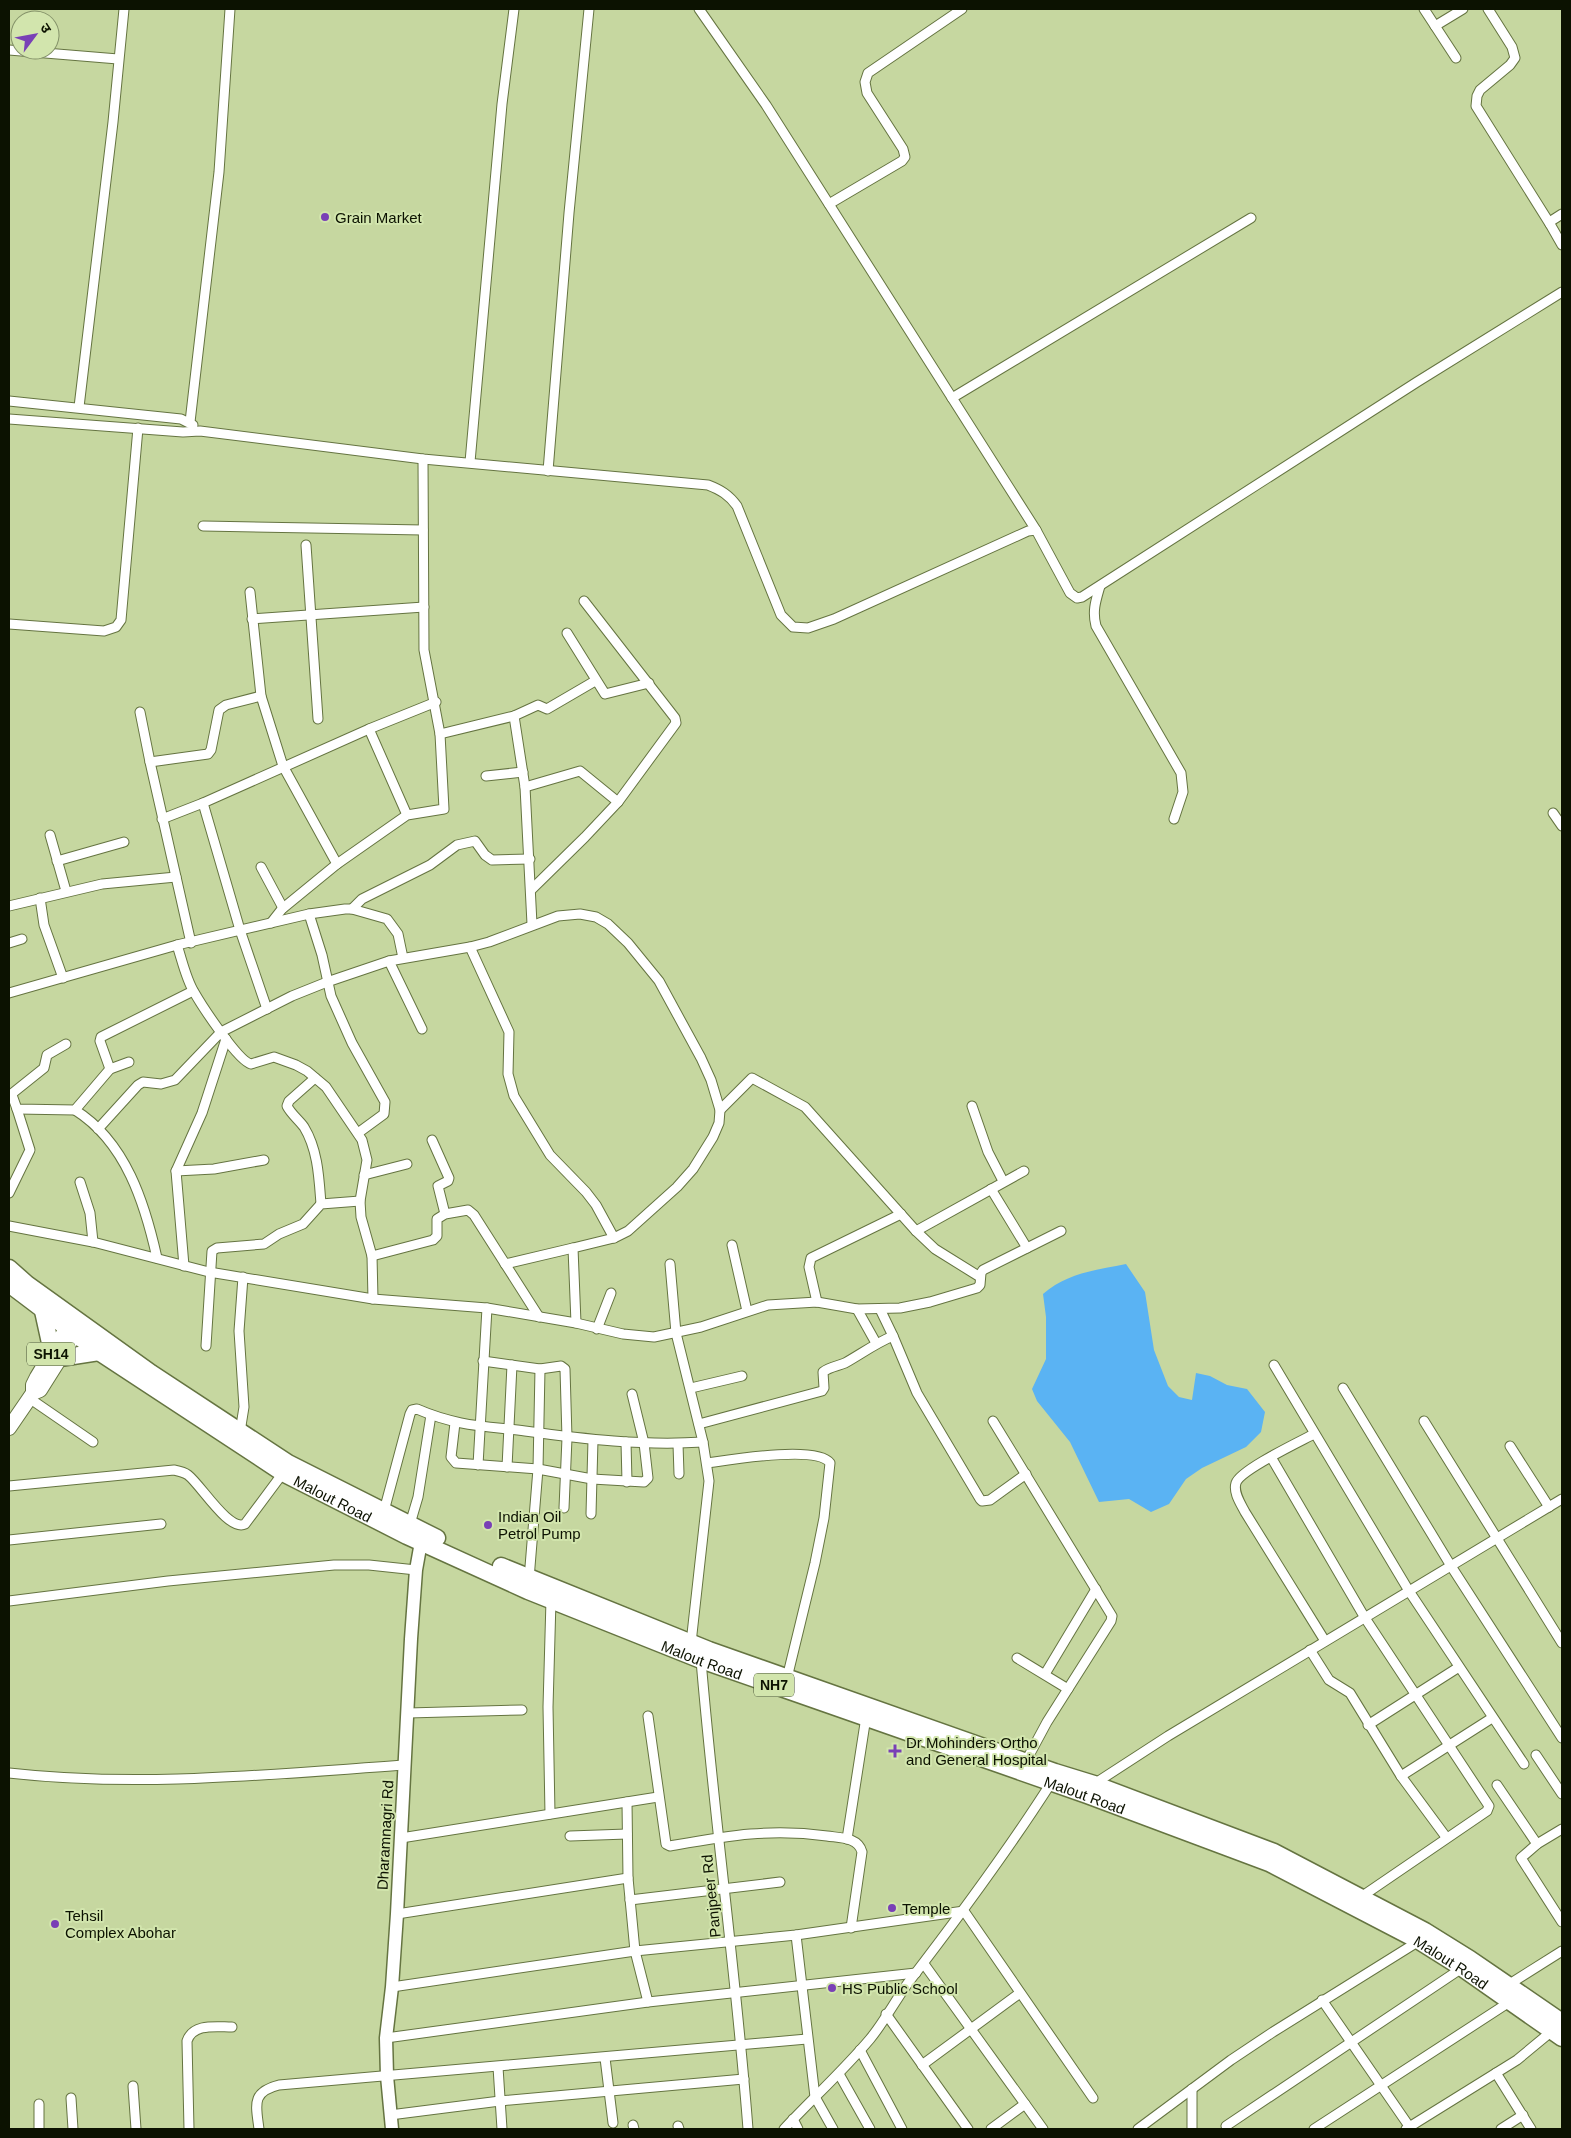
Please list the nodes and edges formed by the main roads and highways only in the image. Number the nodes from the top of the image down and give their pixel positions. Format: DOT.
graph roads {
  1 [pos="9,1268"];
  2 [pos="9,1284"];
  3 [pos="43,1311"];
  4 [pos="74,1326"];
  5 [pos="99,1352"];
  6 [pos="56,1355"];
  7 [pos="148,1377"];
  8 [pos="9,1428"];
  9 [pos="529,1585"];
  10 [pos="1091,1789"];
  11 [pos="1559,2030"];
  1 -- 4 [label="highway, Malout Road / NH7"];
  2 -- 3 [label="highway, Malout Road / NH7"];
  3 -- 4 [label="highway, Malout Road / NH7"];
  3 -- 6 [label="highway"];
  4 -- 5 [label="highway, Malout Road / NH7"];
  4 -- 6 [label="main road, SH14"];
  4 -- 7 [label="highway, Malout Road / NH7"];
  5 -- 6 [label="highway"];
  5 -- 7 [label="highway, Malout Road / NH7"];
  6 -- 8 [label="main road, SH14"];
  7 -- 9 [label="highway, Malout Road / NH7"];
  7 -- 9 [label="highway, Malout Road / NH7"];
  9 -- 10 [label="highway, Malout Road / NH7"];
  9 -- 10 [label="highway, Malout Road / NH7"];
  10 -- 11 [label="highway, Malout Road / NH7"];
  10 -- 11 [label="highway, Malout Road / NH7"];
}
